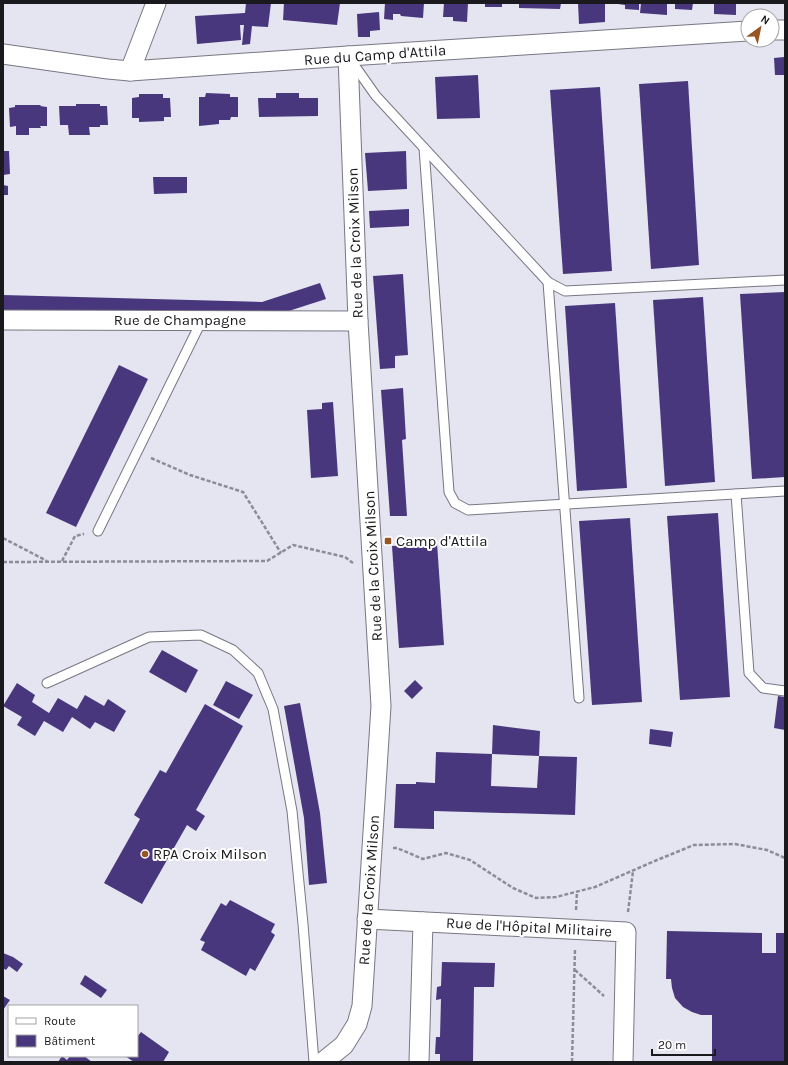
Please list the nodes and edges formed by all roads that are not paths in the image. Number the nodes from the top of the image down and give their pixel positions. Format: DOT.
graph roads {
  1 [pos="156,3"];
  2 [pos="740,32"];
  3 [pos="3,54"];
  4 [pos="348,56"];
  5 [pos="130,71"];
  6 [pos="424,148"];
  7 [pos="785,280"];
  8 [pos="548,282"];
  9 [pos="202,320"];
  10 [pos="358,321"];
  11 [pos="4,322"];
  12 [pos="785,491"];
  13 [pos="736,494"];
  14 [pos="564,504"];
  15 [pos="98,531"];
  16 [pos="47,683"];
  17 [pos="785,691"];
  18 [pos="579,698"];
  19 [pos="367,919"];
  20 [pos="423,922"];
  21 [pos="314,1062"];
  22 [pos="323,1062"];
  23 [pos="419,1062"];
  24 [pos="623,1062"];
  1 -- 5 [label="street"];
  2 -- 4 [label="street, Rue du Camp d'Attila"];
  3 -- 5 [label="street, Rue du Camp d'Attila"];
  4 -- 5 [label="street, Rue du Camp d'Attila"];
  4 -- 6 [label="lane"];
  4 -- 10 [label="street, Rue de la Croix Milson"];
  6 -- 8 [label="lane"];
  6 -- 14 [label="lane"];
  7 -- 8 [label="lane"];
  8 -- 14 [label="lane"];
  9 -- 10 [label="street, Rue de Champagne"];
  9 -- 11 [label="street, Rue de Champagne"];
  9 -- 15 [label="lane"];
  10 -- 19 [label="street, Rue de la Croix Milson"];
  12 -- 13 [label="lane"];
  13 -- 14 [label="lane"];
  13 -- 17 [label="lane"];
  14 -- 18 [label="lane"];
  16 -- 21 [label="lane"];
  19 -- 20 [label="street, Rue de l'Hôpital Militaire"];
  19 -- 22 [label="street, Rue de la Croix Milson"];
  20 -- 23 [label="street"];
  20 -- 24 [label="street, Rue de l'Hôpital Militaire"];
}
